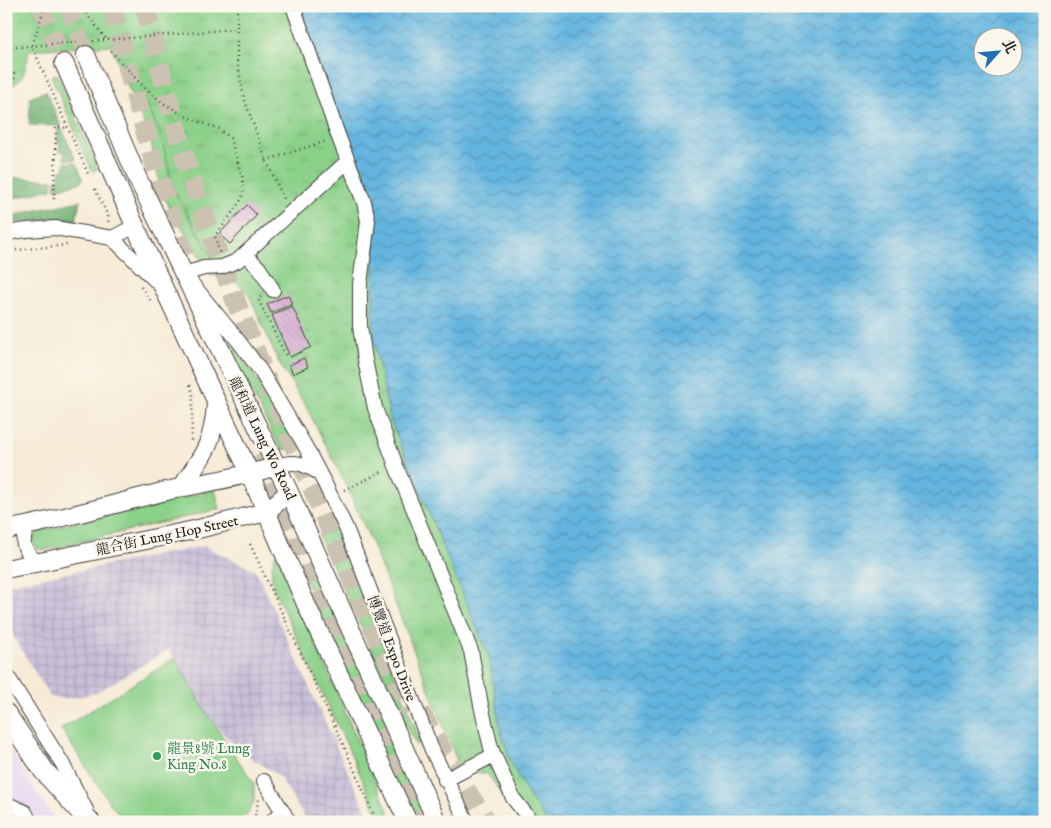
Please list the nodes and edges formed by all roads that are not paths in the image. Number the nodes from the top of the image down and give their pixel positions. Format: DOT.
graph roads {
  1 [pos="293,6"];
  2 [pos="84,46"];
  3 [pos="64,63"];
  4 [pos="348,161"];
  5 [pos="134,226"];
  6 [pos="6,234"];
  7 [pos="109,238"];
  8 [pos="246,254"];
  9 [pos="184,274"];
  10 [pos="163,288"];
  11 [pos="273,290"];
  12 [pos="216,402"];
  13 [pos="277,466"];
  14 [pos="319,473"];
  15 [pos="250,474"];
  16 [pos="181,488"];
  17 [pos="290,492"];
  18 [pos="266,512"];
  19 [pos="28,526"];
  20 [pos="6,530"];
  21 [pos="37,562"];
  22 [pos="6,569"];
  23 [pos="6,674"];
  24 [pos="6,714"];
  25 [pos="494,756"];
  26 [pos="446,780"];
  27 [pos="264,781"];
  28 [pos="6,807"];
  29 [pos="286,818"];
  30 [pos="30,822"];
  31 [pos="90,822"];
  32 [pos="270,822"];
  33 [pos="408,822"];
  34 [pos="437,822"];
  35 [pos="468,822"];
  36 [pos="532,822"];
  1 -- 4 [label="street"];
  2 -- 9 [label="main road, 龍和道 Lung Wo Road"];
  3 -- 5 [label="main road, 龍和道 Lung Wo Road"];
  4 -- 8 [label="street"];
  4 -- 25 [label="street"];
  5 -- 7 [label="street"];
  5 -- 10 [label="main road, 龍和道 Lung Wo Road"];
  6 -- 7 [label="street"];
  7 -- 10 [label="street"];
  8 -- 9 [label="street"];
  8 -- 11 [label="street"];
  9 -- 13 [label="main road, 龍和道 Lung Wo Road"];
  9 -- 14 [label="street, 博覽道 Expo Drive"];
  10 -- 12 [label="main road, 龍和道 Lung Wo Road"];
  12 -- 15 [label="main road, 龍和道 Lung Wo Road"];
  12 -- 16 [label="main road"];
  13 -- 14 [label="street"];
  13 -- 15 [label="main road"];
  13 -- 17 [label="main road, 龍和道 Lung Wo Road"];
  14 -- 26 [label="street, 博覽道 Expo Drive"];
  15 -- 16 [label="main road"];
  15 -- 18 [label="main road, 龍和道 Lung Wo Road"];
  16 -- 19 [label="main road"];
  17 -- 18 [label="main road, 龍合街 Lung Hop Street"];
  17 -- 34 [label="main road, 龍和道 Lung Wo Road"];
  18 -- 21 [label="main road, 龍合街 Lung Hop Street"];
  18 -- 33 [label="main road, 龍和道 Lung Wo Road"];
  19 -- 20 [label="main road"];
  19 -- 21 [label="street"];
  21 -- 22 [label="main road, 龍合街 Lung Hop Street"];
  23 -- 31 [label="street"];
  24 -- 31 [label="highway"];
  25 -- 26 [label="street"];
  25 -- 36 [label="street"];
  26 -- 35 [label="street, 博覽道 Expo Drive"];
  27 -- 29 [label="street"];
  28 -- 30 [label="street"];
  29 -- 32 [label="street"];
}
